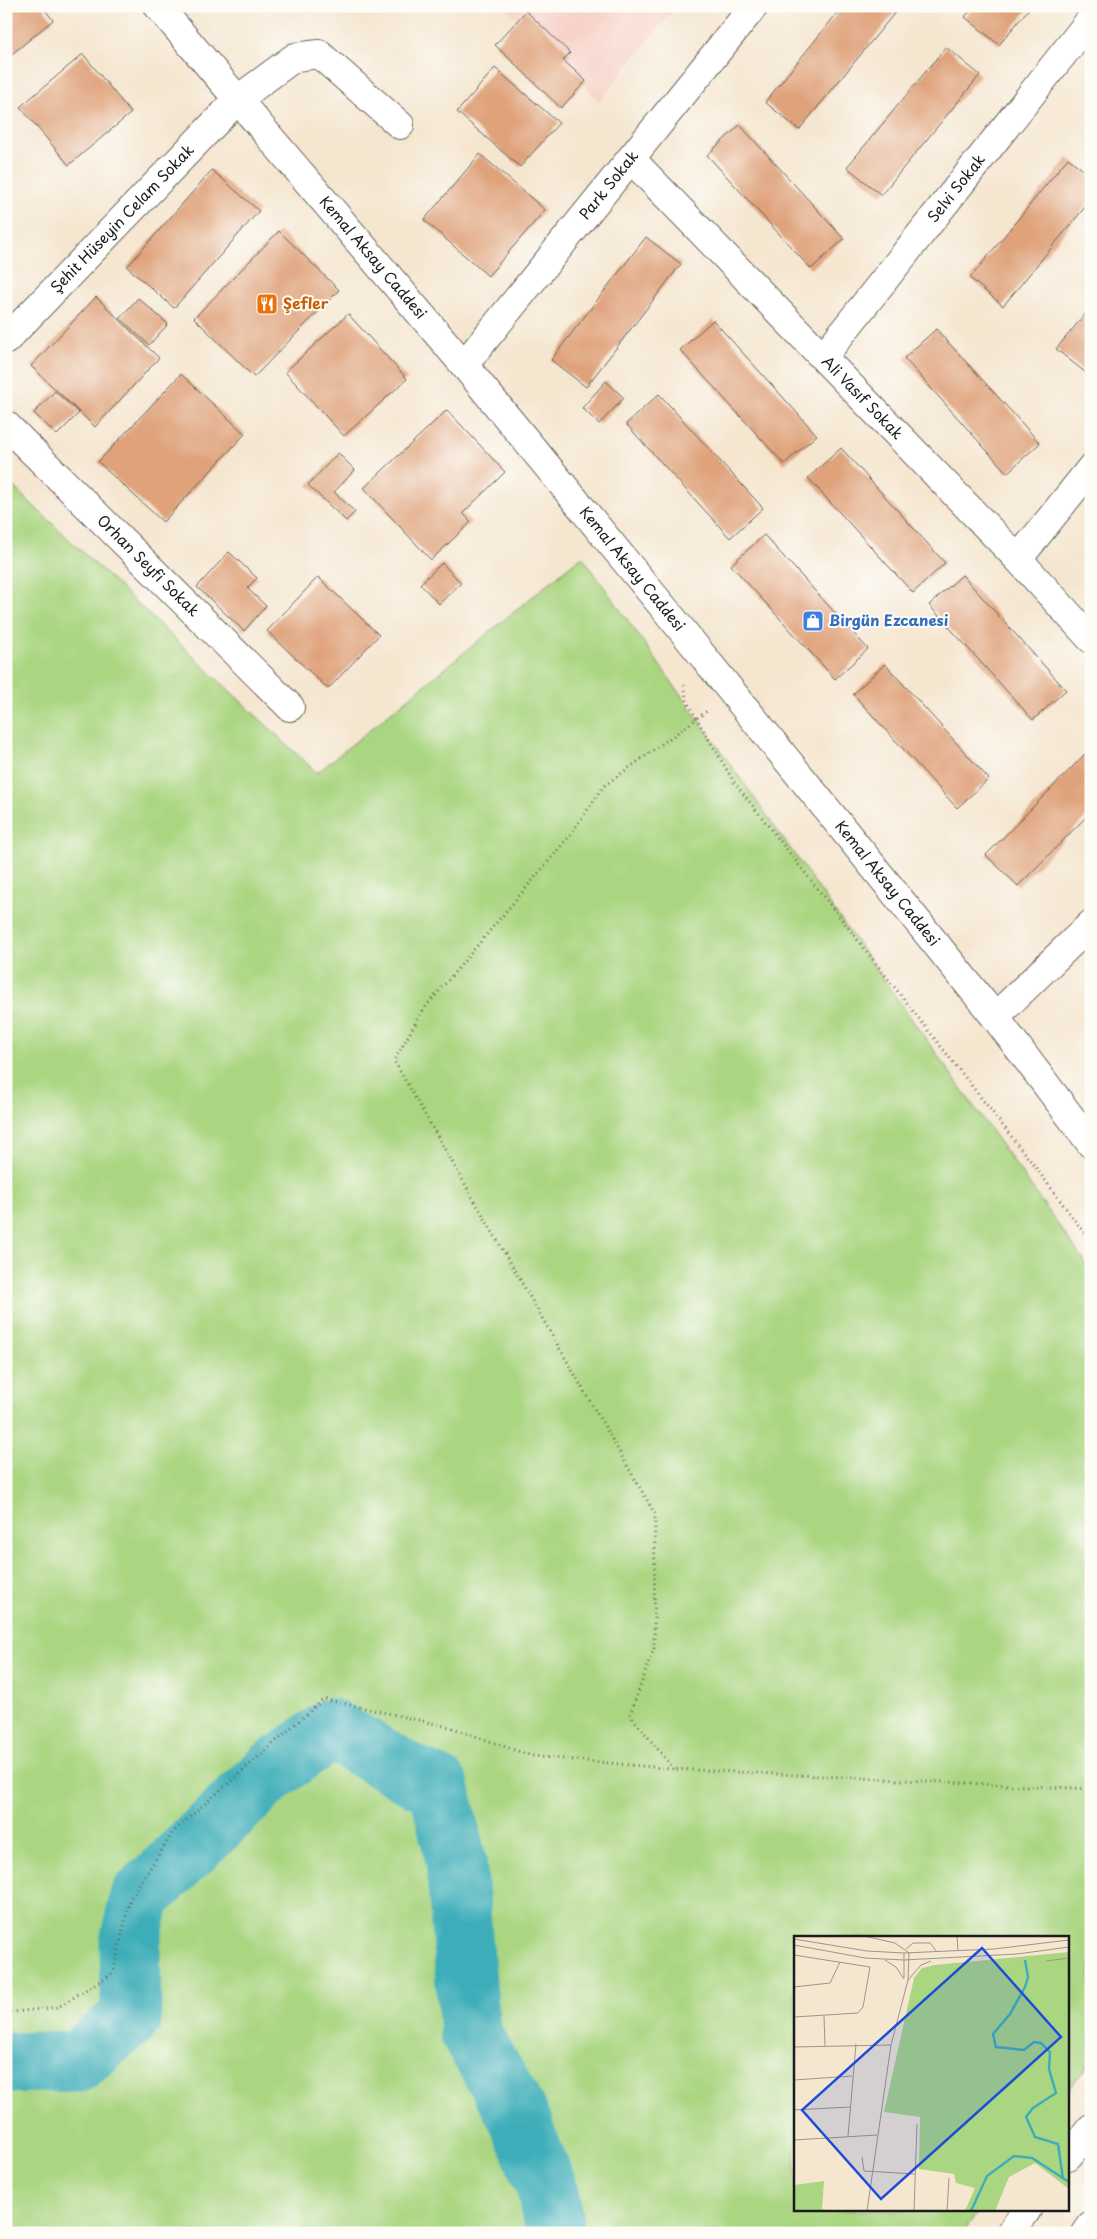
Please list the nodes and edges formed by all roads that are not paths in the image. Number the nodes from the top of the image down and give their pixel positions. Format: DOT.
graph roads {
  1 [pos="158,6"];
  2 [pos="754,6"];
  3 [pos="1091,19"];
  4 [pos="238,99"];
  5 [pos="400,125"];
  6 [pos="632,160"];
  7 [pos="6,340"];
  8 [pos="823,357"];
  9 [pos="464,365"];
  10 [pos="6,425"];
  11 [pos="1091,468"];
  12 [pos="1018,559"];
  13 [pos="1091,639"];
  14 [pos="290,708"];
  15 [pos="1091,924"];
  16 [pos="995,1017"];
  17 [pos="1091,1144"];
  18 [pos="1091,2128"];
  19 [pos="1070,2154"];
  20 [pos="1026,2212"];
  21 [pos="1091,2226"];
  22 [pos="1010,2233"];
  23 [pos="1086,2233"];
  1 -- 4 [label="main road, Kemal Aksay Caddesi"];
  2 -- 6 [label="main road, Park Sokak"];
  3 -- 8 [label="main road, Selvi Sokak"];
  4 -- 5 [label="main road, Şehit Hüseyin Celam Sokak"];
  4 -- 7 [label="main road, Şehit Hüseyin Celam Sokak"];
  4 -- 9 [label="main road, Kemal Aksay Caddesi"];
  6 -- 8 [label="main road, Ali Vasıf Sokak"];
  6 -- 9 [label="main road, Park Sokak"];
  8 -- 12 [label="main road, Ali Vasıf Sokak"];
  9 -- 16 [label="main road, Kemal Aksay Caddesi"];
  10 -- 14 [label="main road, Orhan Seyfi Sokak"];
  11 -- 12 [label="main road"];
  12 -- 13 [label="main road, Ali Vasıf Sokak"];
  15 -- 16 [label="main road"];
  16 -- 17 [label="main road, Kemal Aksay Caddesi"];
  18 -- 19 [label="main road"];
  20 -- 22 [label="main road"];
  21 -- 23 [label="main road"];
}
